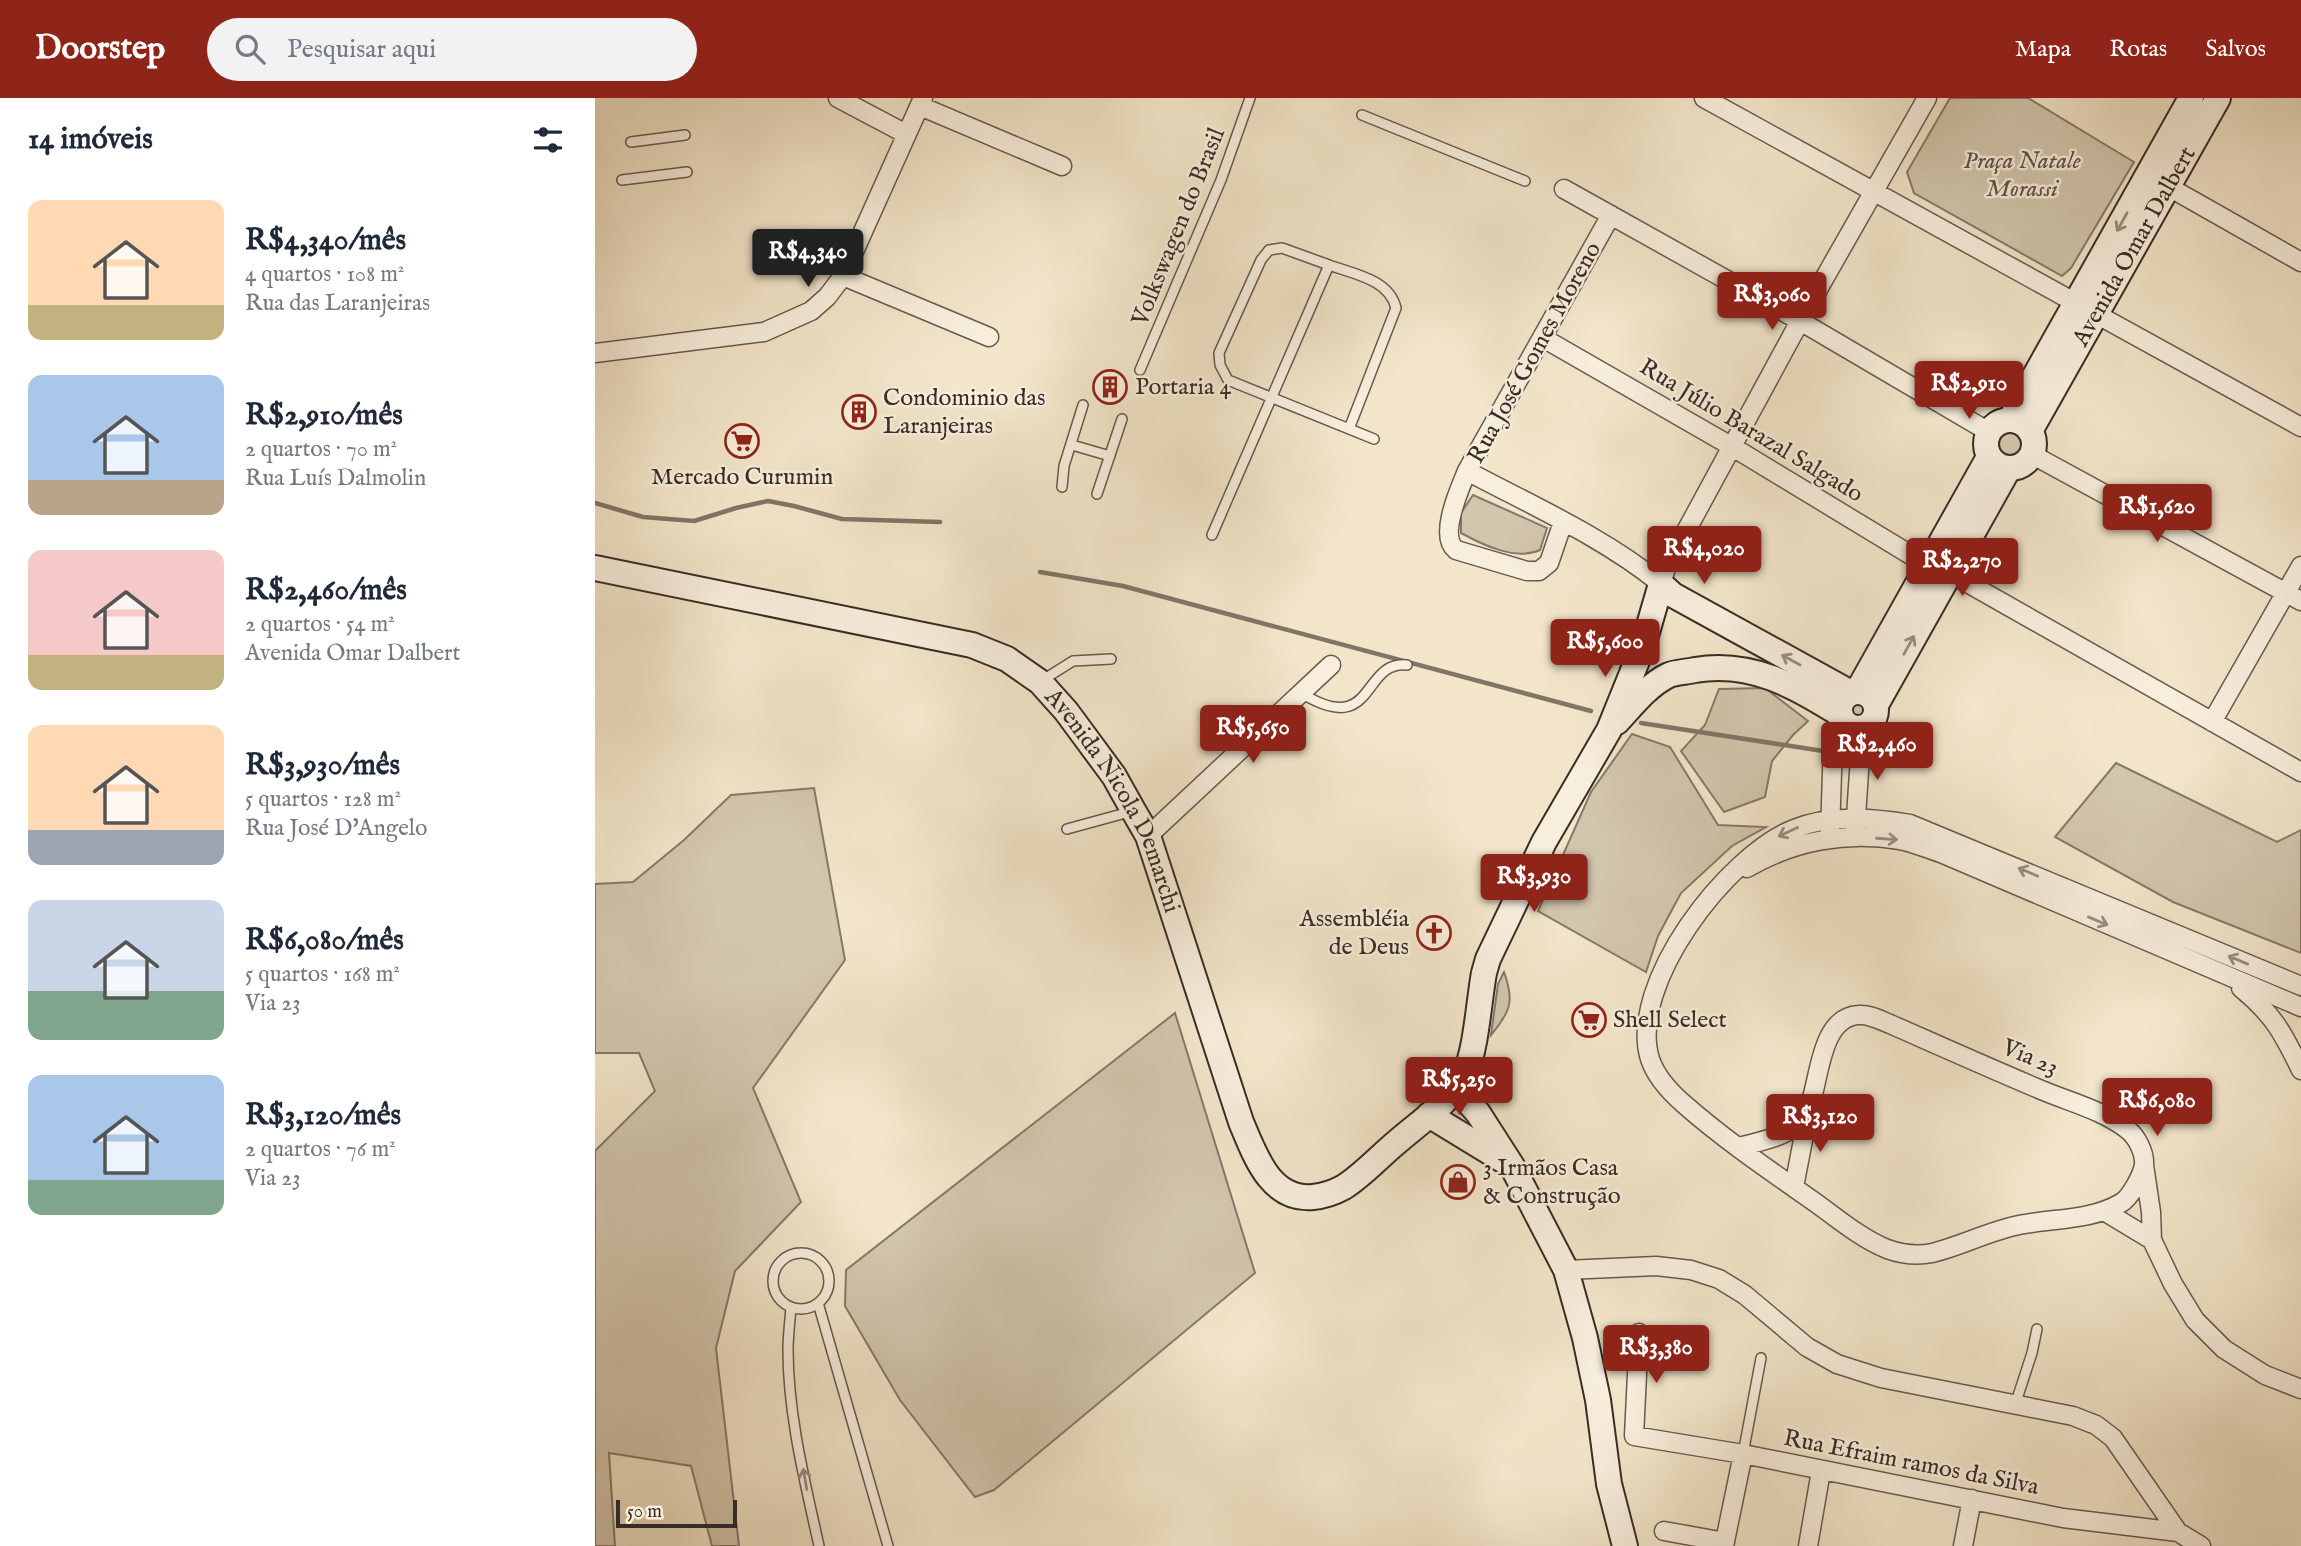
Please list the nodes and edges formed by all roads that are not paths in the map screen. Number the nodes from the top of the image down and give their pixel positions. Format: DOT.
graph roads {
  1 [pos="838,98"];
  2 [pos="1251,98"];
  3 [pos="1704,98"];
  4 [pos="1927,98"];
  5 [pos="2191,98"];
  6 [pos="2218,98"];
  7 [pos="922,102"];
  8 [pos="1363,115"];
  9 [pos="906,134"];
  10 [pos="684,135"];
  11 [pos="631,142"];
  12 [pos="1062,166"];
  13 [pos="687,172"];
  14 [pos="622,180"];
  15 [pos="1525,181"];
  16 [pos="2158,181"];
  17 [pos="1564,189"];
  18 [pos="1875,191"];
  19 [pos="1611,215"];
  20 [pos="2301,262"];
  21 [pos="1329,265"];
  22 [pos="843,276"];
  23 [pos="2086,309"];
  24 [pos="1800,321"];
  25 [pos="989,337"];
  26 [pos="1543,338"];
  27 [pos="595,353"];
  28 [pos="1140,370"];
  29 [pos="1272,396"];
  30 [pos="1083,405"];
  31 [pos="1122,419"];
  32 [pos="2301,427"];
  33 [pos="1349,429"];
  34 [pos="2024,435"];
  35 [pos="1374,439"];
  36 [pos="1072,444"];
  37 [pos="1731,446"];
  38 [pos="1996,452"];
  39 [pos="1110,456"];
  40 [pos="1467,471"];
  41 [pos="1062,487"];
  42 [pos="1097,494"];
  43 [pos="1563,523"];
  44 [pos="1212,536"];
  45 [pos="2301,566"];
  46 [pos="595,568"];
  47 [pos="1939,568"];
  48 [pos="1661,584"];
  49 [pos="2294,596"];
  50 [pos="1722,622"];
  51 [pos="1643,646"];
  52 [pos="1111,659"];
  53 [pos="1331,664"];
  54 [pos="1407,665"];
  55 [pos="1716,666"];
  56 [pos="1670,675"];
  57 [pos="1040,682"];
  58 [pos="1301,693"];
  59 [pos="1856,701"];
  60 [pos="2212,722"];
  61 [pos="1862,728"];
  62 [pos="1609,730"];
  63 [pos="2301,772"];
  64 [pos="1133,810"];
  65 [pos="1855,818"];
  66 [pos="1830,820"];
  67 [pos="1067,830"];
  68 [pos="1148,836"];
  69 [pos="1830,838"];
  70 [pos="1855,838"];
  71 [pos="1729,878"];
  72 [pos="2222,972"];
  73 [pos="2301,986"];
  74 [pos="2298,1002"];
  75 [pos="2276,1022"];
  76 [pos="2301,1070"];
  77 [pos="1456,1088"];
  78 [pos="1808,1114"];
  79 [pos="1429,1115"];
  80 [pos="1739,1147"];
  81 [pos="2144,1165"];
  82 [pos="1512,1166"];
  83 [pos="1794,1187"];
  84 [pos="2104,1211"];
  85 [pos="2152,1240"];
  86 [pos="1566,1270"];
  87 [pos="818,1303"];
  88 [pos="791,1307"];
  89 [pos="2037,1329"];
  90 [pos="1639,1333"];
  91 [pos="1761,1358"];
  92 [pos="2301,1389"];
  93 [pos="2015,1405"];
  94 [pos="1604,1445"];
  95 [pos="1743,1454"];
  96 [pos="1821,1471"];
  97 [pos="1972,1499"];
  98 [pos="1664,1531"];
  99 [pos="2178,1532"];
  100 [pos="1724,1544"];
  101 [pos="819,1546"];
  102 [pos="888,1546"];
  103 [pos="1625,1546"];
  104 [pos="1637,1546"];
  105 [pos="1808,1546"];
  106 [pos="1963,1546"];
  107 [pos="2201,1546"];
  1 -- 9 [label="street"];
  2 -- 28 [label="lane, Volkswagen do Brasil"];
  3 -- 18 [label="street"];
  4 -- 18 [label="street"];
  5 -- 16 [label="street, Avenida Omar Dalbert"];
  6 -- 16 [label="street, Avenida Omar Dalbert"];
  7 -- 9 [label="street"];
  7 -- 12 [label="street"];
  8 -- 15 [label="lane"];
  9 -- 22 [label="street"];
  10 -- 11 [label="lane"];
  13 -- 14 [label="lane"];
  16 -- 20 [label="street"];
  16 -- 23 [label="street, Avenida Omar Dalbert"];
  17 -- 19 [label="street"];
  18 -- 23 [label="street"];
  18 -- 24 [label="street"];
  19 -- 24 [label="street"];
  19 -- 26 [label="street, Rua José Gomes Moreno"];
  21 -- 29 [label="lane"];
  21 -- 29 [label="lane"];
  21 -- 33 [label="lane"];
  22 -- 25 [label="street"];
  22 -- 27 [label="street"];
  23 -- 32 [label="street"];
  23 -- 34 [label="street, Avenida Omar Dalbert"];
  24 -- 37 [label="street"];
  24 -- 38 [label="street"];
  26 -- 37 [label="street, Rua Júlio Barazal Salgado"];
  26 -- 40 [label="street, Rua José Gomes Moreno"];
  29 -- 33 [label="lane"];
  29 -- 44 [label="lane"];
  30 -- 36 [label="lane"];
  31 -- 39 [label="lane"];
  33 -- 35 [label="lane"];
  34 -- 38 [label="street"];
  34 -- 38 [label="street"];
  34 -- 49 [label="street"];
  36 -- 39 [label="lane"];
  36 -- 41 [label="lane"];
  37 -- 47 [label="street, Rua Júlio Barazal Salgado"];
  37 -- 48 [label="street"];
  38 -- 47 [label="street"];
  39 -- 42 [label="lane"];
  40 -- 43 [label="street, Rua José Gomes Moreno"];
  40 -- 43 [label="street"];
  43 -- 48 [label="street, Rua José Gomes Moreno"];
  45 -- 49 [label="street"];
  46 -- 57 [label="street, Avenida Nicola Demarchi"];
  47 -- 59 [label="street"];
  47 -- 60 [label="street, Rua Júlio Barazal Salgado"];
  48 -- 50 [label="street, Rua José Gomes Moreno"];
  48 -- 51 [label="street"];
  49 -- 60 [label="street"];
  50 -- 55 [label="street"];
  59 -- 50 [label="street, Rua José Gomes Moreno, one-way"];
  51 -- 56 [label="street"];
  51 -- 62 [label="street"];
  52 -- 57 [label="lane"];
  53 -- 58 [label="street"];
  54 -- 58 [label="lane"];
  55 -- 56 [label="street"];
  55 -- 59 [label="street"];
  56 -- 62 [label="street"];
  57 -- 64 [label="street, Avenida Nicola Demarchi"];
  58 -- 68 [label="street"];
  59 -- 61 [label="street"];
  59 -- 66 [label="street"];
  60 -- 63 [label="street, Rua Júlio Barazal Salgado"];
  61 -- 65 [label="street"];
  62 -- 77 [label="street, Avenida Nicola Demarchi"];
  64 -- 67 [label="lane"];
  64 -- 68 [label="street, Avenida Nicola Demarchi"];
  65 -- 66 [label="street"];
  65 -- 70 [label="street"];
  73 -- 65 [label="street, one-way"];
  66 -- 69 [label="street"];
  66 -- 71 [label="street, one-way"];
  68 -- 79 [label="street, Avenida Nicola Demarchi"];
  69 -- 70 [label="street"];
  69 -- 71 [label="street"];
  70 -- 72 [label="street, one-way"];
  71 -- 80 [label="street"];
  72 -- 74 [label="street"];
  72 -- 75 [label="street"];
  74 -- 75 [label="street"];
  75 -- 76 [label="street"];
  77 -- 79 [label="street, Avenida Nicola Demarchi"];
  77 -- 82 [label="street"];
  78 -- 80 [label="street"];
  78 -- 81 [label="street, Via 23"];
  78 -- 83 [label="street, Via 23"];
  79 -- 82 [label="street"];
  80 -- 83 [label="street"];
  81 -- 84 [label="street"];
  81 -- 85 [label="street, Via 23"];
  82 -- 86 [label="street"];
  83 -- 84 [label="street"];
  84 -- 85 [label="street"];
  85 -- 92 [label="street"];
  86 -- 93 [label="street"];
  86 -- 94 [label="street"];
  87 -- 88 [label="lane"];
  87 -- 88 [label="lane"];
  87 -- 102 [label="lane"];
  101 -- 88 [label="lane, one-way"];
  89 -- 93 [label="lane"];
  90 -- 95 [label="street, Rua Efraim ramos da Silva"];
  91 -- 95 [label="lane"];
  93 -- 99 [label="street"];
  94 -- 103 [label="street"];
  94 -- 104 [label="street"];
  95 -- 96 [label="street, Rua Efraim ramos da Silva"];
  95 -- 100 [label="street"];
  96 -- 97 [label="street, Rua Efraim ramos da Silva"];
  96 -- 105 [label="street"];
  97 -- 99 [label="street, Rua Efraim ramos da Silva"];
  97 -- 106 [label="street"];
  98 -- 100 [label="street"];
  99 -- 107 [label="street"];
}
